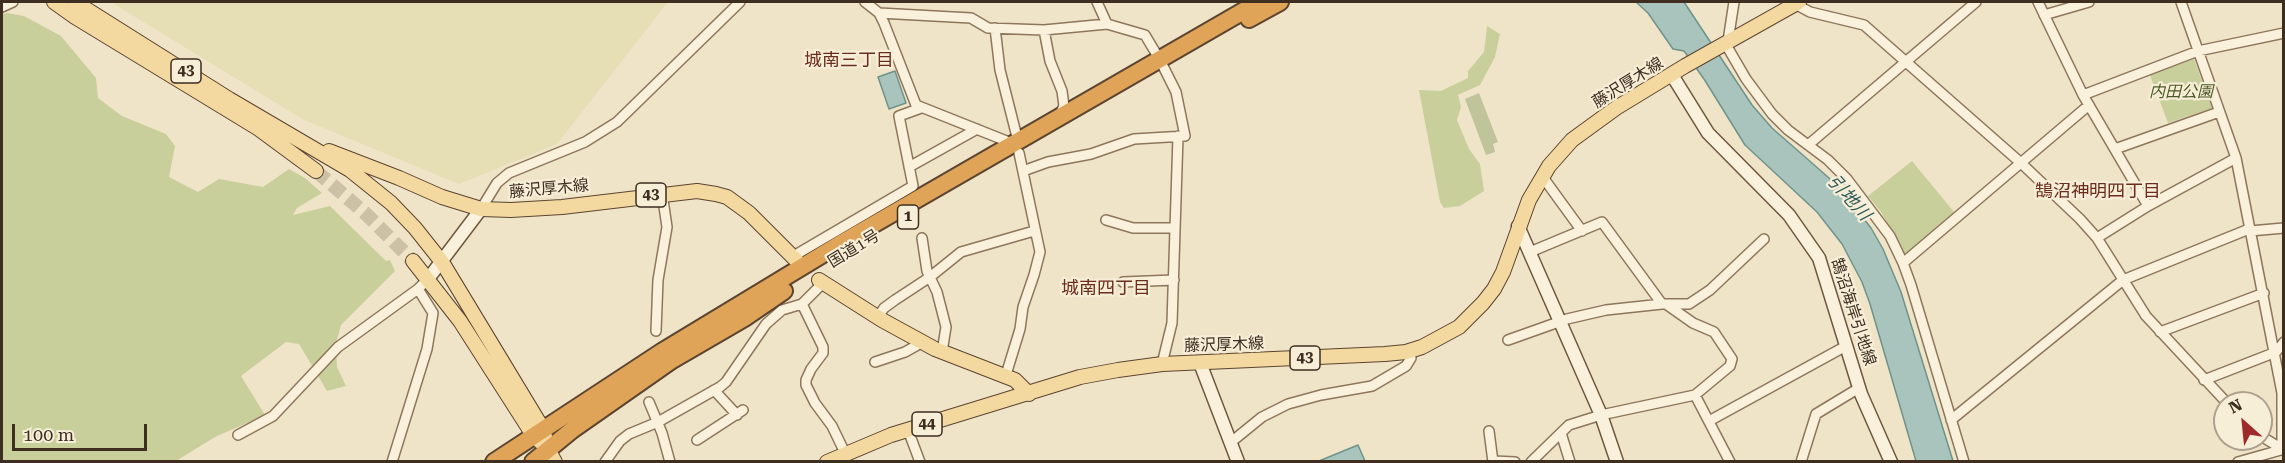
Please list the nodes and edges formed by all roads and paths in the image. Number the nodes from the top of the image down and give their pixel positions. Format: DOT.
graph roads {
  1 [pos="13,2"];
  2 [pos="54,2"];
  3 [pos="740,2"];
  4 [pos="865,2"];
  5 [pos="1097,2"];
  6 [pos="1259,2"];
  7 [pos="1280,2"];
  8 [pos="1734,2"];
  9 [pos="1976,2"];
  10 [pos="2038,2"];
  11 [pos="2089,2"];
  12 [pos="2181,2"];
  13 [pos="1797,3"];
  14 [pos="2,7"];
  15 [pos="79,7"];
  16 [pos="879,13"];
  17 [pos="2044,15"];
  18 [pos="1107,24"];
  19 [pos="995,28"];
  20 [pos="1044,30"];
  21 [pos="2283,33"];
  22 [pos="1724,43"];
  23 [pos="2198,51"];
  24 [pos="1905,62"];
  25 [pos="1162,64"];
  26 [pos="1672,75"];
  27 [pos="1062,91"];
  28 [pos="2083,94"];
  29 [pos="1087,102"];
  30 [pos="2089,105"];
  31 [pos="921,108"];
  32 [pos="2219,112"];
  33 [pos="1054,120"];
  34 [pos="977,129"];
  35 [pos="291,136"];
  36 [pos="1178,136"];
  37 [pos="1808,145"];
  38 [pos="1017,146"];
  39 [pos="2115,149"];
  40 [pos="2236,158"];
  41 [pos="2021,163"];
  42 [pos="909,167"];
  43 [pos="316,171"];
  44 [pos="1023,171"];
  45 [pos="1542,176"];
  46 [pos="662,193"];
  47 [pos="2148,206"];
  48 [pos="481,209"];
  49 [pos="1106,220"];
  50 [pos="1518,226"];
  51 [pos="1175,228"];
  52 [pos="2283,228"];
  53 [pos="2250,230"];
  54 [pos="1034,231"];
  55 [pos="1582,231"];
  56 [pos="922,238"];
  57 [pos="2097,238"];
  58 [pos="1764,239"];
  59 [pos="1530,252"];
  60 [pos="794,259"];
  61 [pos="412,261"];
  62 [pos="442,262"];
  63 [pos="1903,263"];
  64 [pos="930,277"];
  65 [pos="1174,280"];
  66 [pos="2123,280"];
  67 [pos="821,282"];
  68 [pos="1123,282"];
  69 [pos="423,284"];
  70 [pos="2264,293"];
  71 [pos="802,304"];
  72 [pos="1664,304"];
  73 [pos="878,317"];
  74 [pos="1560,322"];
  75 [pos="656,331"];
  76 [pos="2160,332"];
  77 [pos="1508,340"];
  78 [pos="923,342"];
  79 [pos="2283,342"];
  80 [pos="1846,346"];
  81 [pos="1408,351"];
  82 [pos="942,352"];
  83 [pos="2276,352"];
  84 [pos="875,362"];
  85 [pos="1200,363"];
  86 [pos="1162,364"];
  87 [pos="490,366"];
  88 [pos="1005,378"];
  89 [pos="2204,380"];
  90 [pos="1859,388"];
  91 [pos="714,390"];
  92 [pos="2215,391"];
  93 [pos="1029,394"];
  94 [pos="1695,395"];
  95 [pos="649,402"];
  96 [pos="1601,415"];
  97 [pos="1952,420"];
  98 [pos="1709,421"];
  99 [pos="657,422"];
  100 [pos="908,430"];
  101 [pos="1489,431"];
  102 [pos="538,432"];
  103 [pos="1561,433"];
  104 [pos="238,435"];
  105 [pos="697,440"];
  106 [pos="1230,443"];
  107 [pos="2283,449"];
  108 [pos="845,453"];
  109 [pos="552,456"];
  110 [pos="1234,460"];
  111 [pos="1493,461"];
  112 [pos="1728,461"];
  113 [pos="392,462"];
  114 [pos="494,462"];
  115 [pos="533,462"];
  116 [pos="605,462"];
  117 [pos="670,462"];
  118 [pos="827,462"];
  119 [pos="920,462"];
  120 [pos="1515,462"];
  121 [pos="1531,462"];
  122 [pos="1570,462"];
  123 [pos="1617,462"];
  124 [pos="1801,462"];
  125 [pos="1891,462"];
  126 [pos="1964,462"];
  127 [pos="2238,462"];
  1 -- 14 [label="street"];
  2 -- 15 [label="main road, 藤沢厚木線 / 43"];
  3 -- 48 [label="street"];
  4 -- 16 [label="street"];
  5 -- 18 [label="street"];
  6 -- 25 [label="highway, 国道1号 / 1"];
  7 -- 25 [label="highway, 国道1号 / 1"];
  8 -- 22 [label="street"];
  9 -- 24 [label="street"];
  10 -- 17 [label="street"];
  11 -- 17 [label="street"];
  12 -- 23 [label="street"];
  13 -- 22 [label="main road, 藤沢厚木線 / 43"];
  13 -- 24 [label="street"];
  15 -- 35 [label="main road, 藤沢厚木線 / 43"];
  15 -- 43 [label="main road, 藤沢厚木線 / 43"];
  16 -- 19 [label="street"];
  16 -- 31 [label="street"];
  17 -- 28 [label="street"];
  18 -- 20 [label="street"];
  18 -- 25 [label="street"];
  19 -- 20 [label="street"];
  19 -- 38 [label="street"];
  20 -- 27 [label="street"];
  21 -- 23 [label="street"];
  22 -- 26 [label="main road, 藤沢厚木線 / 43"];
  22 -- 37 [label="street"];
  23 -- 28 [label="street"];
  23 -- 32 [label="street"];
  24 -- 37 [label="street"];
  24 -- 41 [label="street"];
  25 -- 29 [label="highway, 国道1号 / 1"];
  25 -- 36 [label="street"];
  25 -- 38 [label="highway, 国道1号 / 1"];
  26 -- 45 [label="main road, 藤沢厚木線 / 43"];
  26 -- 80 [label="street, 鵠沼海岸引地線"];
  27 -- 29 [label="street"];
  27 -- 33 [label="street"];
  28 -- 30 [label="street"];
  29 -- 33 [label="highway, 国道1号 / 1"];
  30 -- 39 [label="street"];
  30 -- 41 [label="street"];
  31 -- 34 [label="street"];
  31 -- 42 [label="street"];
  32 -- 39 [label="street"];
  32 -- 40 [label="street"];
  33 -- 38 [label="highway, 国道1号 / 1"];
  34 -- 38 [label="street"];
  34 -- 42 [label="street"];
  35 -- 48 [label="main road, 藤沢厚木線 / 43"];
  35 -- 62 [label="main road, 藤沢厚木線 / 43"];
  36 -- 44 [label="street"];
  36 -- 51 [label="street"];
  37 -- 63 [label="street"];
  38 -- 44 [label="street"];
  38 -- 102 [label="highway, 国道1号 / 1"];
  38 -- 109 [label="highway, 国道1号 / 1"];
  39 -- 47 [label="street"];
  40 -- 47 [label="street"];
  40 -- 53 [label="street"];
  41 -- 57 [label="street"];
  41 -- 63 [label="street"];
  42 -- 60 [label="street"];
  44 -- 54 [label="street"];
  45 -- 50 [label="main road, 藤沢厚木線 / 43"];
  45 -- 55 [label="street"];
  46 -- 48 [label="main road, 藤沢厚木線 / 43"];
  46 -- 60 [label="main road, 藤沢厚木線 / 43"];
  46 -- 75 [label="street"];
  47 -- 57 [label="street"];
  48 -- 62 [label="street"];
  49 -- 51 [label="street"];
  50 -- 59 [label="street"];
  50 -- 81 [label="main road, 藤沢厚木線 / 43"];
  51 -- 65 [label="street"];
  52 -- 53 [label="street"];
  53 -- 66 [label="street"];
  53 -- 70 [label="street"];
  54 -- 64 [label="street"];
  54 -- 88 [label="street"];
  55 -- 59 [label="street"];
  55 -- 72 [label="street"];
  56 -- 64 [label="street"];
  57 -- 66 [label="street"];
  58 -- 72 [label="street"];
  59 -- 74 [label="street"];
  61 -- 69 [label="main road, 藤沢厚木線 / 43"];
  62 -- 69 [label="street"];
  62 -- 87 [label="main road"];
  62 -- 102 [label="main road, 藤沢厚木線 / 43"];
  63 -- 97 [label="street"];
  64 -- 73 [label="street"];
  64 -- 82 [label="street"];
  65 -- 68 [label="street"];
  65 -- 86 [label="street"];
  66 -- 76 [label="street"];
  66 -- 97 [label="street"];
  67 -- 71 [label="street"];
  67 -- 73 [label="main road"];
  69 -- 87 [label="main road, 藤沢厚木線 / 43"];
  69 -- 104 [label="street"];
  69 -- 113 [label="street"];
  70 -- 76 [label="street"];
  70 -- 83 [label="street"];
  71 -- 91 [label="street"];
  71 -- 108 [label="street"];
  72 -- 74 [label="street"];
  72 -- 94 [label="street"];
  73 -- 78 [label="main road"];
  74 -- 77 [label="street"];
  74 -- 96 [label="street"];
  76 -- 89 [label="street"];
  78 -- 82 [label="main road"];
  78 -- 84 [label="street"];
  79 -- 83 [label="street"];
  80 -- 90 [label="street, 鵠沼海岸引地線"];
  80 -- 98 [label="street"];
  81 -- 85 [label="main road, 藤沢厚木線 / 43"];
  81 -- 106 [label="street"];
  82 -- 88 [label="main road"];
  83 -- 89 [label="street"];
  83 -- 107 [label="street"];
  85 -- 86 [label="main road, 藤沢厚木線 / 43"];
  85 -- 106 [label="street"];
  86 -- 93 [label="main road, 藤沢厚木線 / 43"];
  87 -- 102 [label="main road, 藤沢厚木線 / 43"];
  88 -- 93 [label="main road"];
  89 -- 92 [label="street"];
  90 -- 124 [label="street"];
  90 -- 125 [label="street, 鵠沼海岸引地線"];
  91 -- 99 [label="street"];
  91 -- 105 [label="street"];
  93 -- 100 [label="main road, 44"];
  94 -- 96 [label="street"];
  94 -- 98 [label="street"];
  95 -- 99 [label="street"];
  96 -- 103 [label="street"];
  96 -- 123 [label="street"];
  97 -- 126 [label="street"];
  98 -- 112 [label="street"];
  99 -- 116 [label="street"];
  99 -- 117 [label="street"];
  100 -- 108 [label="main road, 44"];
  100 -- 119 [label="street"];
  101 -- 111 [label="street"];
  102 -- 109 [label="main road, 藤沢厚木線 / 43"];
  102 -- 114 [label="highway, 国道1号 / 1"];
  103 -- 121 [label="street"];
  103 -- 122 [label="street"];
  106 -- 110 [label="street"];
  107 -- 127 [label="street"];
  108 -- 118 [label="main road, 44"];
  109 -- 115 [label="highway, 国道1号 / 1"];
  111 -- 120 [label="street"];
}
